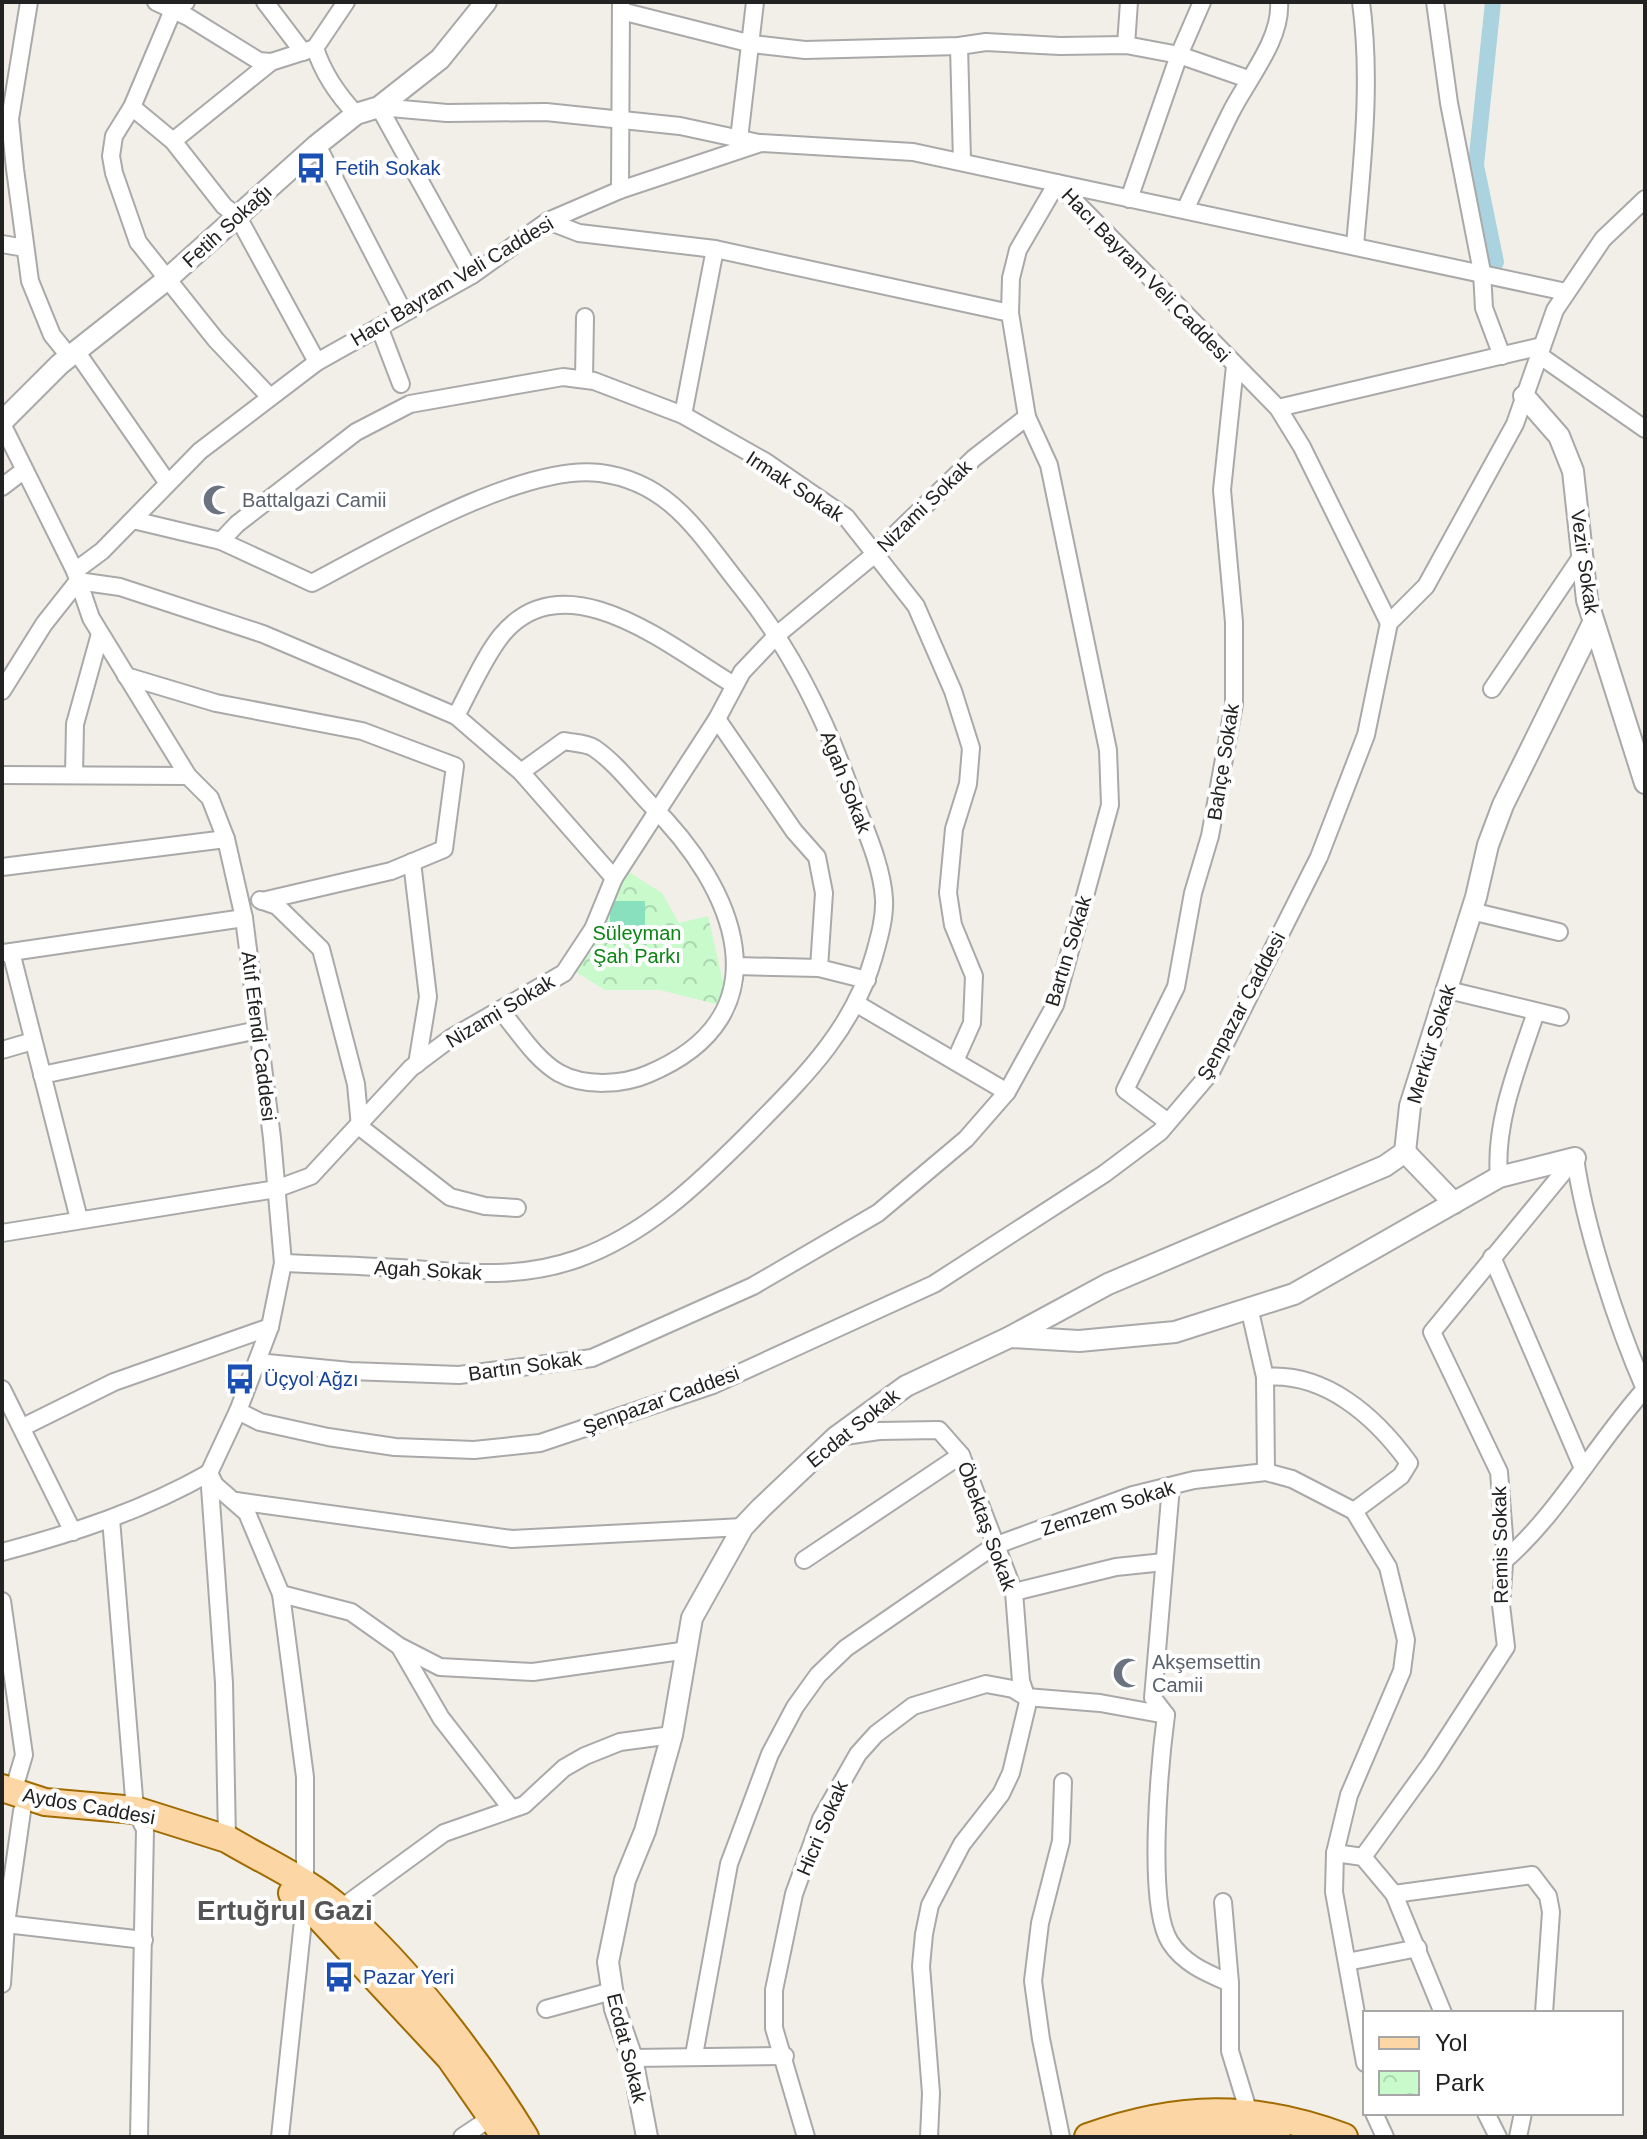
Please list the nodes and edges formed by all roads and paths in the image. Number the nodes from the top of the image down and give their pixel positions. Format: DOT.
graph roads {
  1 [pos="29,2"];
  2 [pos="156,2"];
  3 [pos="265,2"];
  4 [pos="346,2"];
  5 [pos="486,2"];
  6 [pos="755,2"];
  7 [pos="1129,2"];
  8 [pos="1202,2"];
  9 [pos="1279,2"];
  10 [pos="1361,2"];
  11 [pos="1435,2"];
  12 [pos="180,6"];
  13 [pos="621,7"];
  14 [pos="752,44"];
  15 [pos="1126,45"];
  16 [pos="959,46"];
  17 [pos="309,50"];
  18 [pos="1179,55"];
  19 [pos="271,62"];
  20 [pos="1248,79"];
  21 [pos="132,107"];
  22 [pos="379,107"];
  23 [pos="356,114"];
  24 [pos="620,120"];
  25 [pos="739,139"];
  26 [pos="173,141"];
  27 [pos="761,143"];
  28 [pos="317,145"];
  29 [pos="962,161"];
  30 [pos="1057,183"];
  31 [pos="620,190"];
  32 [pos="1129,199"];
  33 [pos="1643,205"];
  34 [pos="1185,210"];
  35 [pos="238,217"];
  36 [pos="548,221"];
  37 [pos="2,244"];
  38 [pos="1355,245"];
  39 [pos="25,248"];
  40 [pos="715,249"];
  41 [pos="1482,272"];
  42 [pos="472,275"];
  43 [pos="165,281"];
  44 [pos="1566,292"];
  45 [pos="404,313"];
  46 [pos="1010,313"];
  47 [pos="585,317"];
  48 [pos="380,329"];
  49 [pos="1540,350"];
  50 [pos="73,354"];
  51 [pos="1502,356"];
  52 [pos="317,362"];
  53 [pos="1235,366"];
  54 [pos="584,379"];
  55 [pos="401,384"];
  56 [pos="269,396"];
  57 [pos="1524,396"];
  58 [pos="1278,408"];
  59 [pos="683,415"];
  60 [pos="1027,417"];
  61 [pos="2,423"];
  62 [pos="1645,429"];
  63 [pos="23,471"];
  64 [pos="167,482"];
  65 [pos="2,487"];
  66 [pos="133,520"];
  67 [pos="221,541"];
  68 [pos="875,554"];
  69 [pos="1581,557"];
  70 [pos="77,576"];
  71 [pos="1389,623"];
  72 [pos="1593,623"];
  73 [pos="100,634"];
  74 [pos="778,634"];
  75 [pos="126,676"];
  76 [pos="734,685"];
  77 [pos="1492,689"];
  78 [pos="2,691"];
  79 [pos="456,716"];
  80 [pos="717,719"];
  81 [pos="521,772"];
  82 [pos="2,775"];
  83 [pos="74,775"];
  84 [pos="188,776"];
  85 [pos="1645,783"];
  86 [pos="658,811"];
  87 [pos="226,839"];
  88 [pos="412,862"];
  89 [pos="2,867"];
  90 [pos="614,878"];
  91 [pos="239,895"];
  92 [pos="262,901"];
  93 [pos="1471,911"];
  94 [pos="244,918"];
  95 [pos="1559,932"];
  96 [pos="7,953"];
  97 [pos="736,966"];
  98 [pos="819,968"];
  99 [pos="867,980"];
  100 [pos="1448,990"];
  101 [pos="857,1004"];
  102 [pos="501,1011"];
  103 [pos="1536,1012"];
  104 [pos="1560,1017"];
  105 [pos="258,1030"];
  106 [pos="33,1041"];
  107 [pos="2,1050"];
  108 [pos="955,1061"];
  109 [pos="417,1064"];
  110 [pos="42,1075"];
  111 [pos="1007,1092"];
  112 [pos="1168,1122"];
  113 [pos="360,1127"];
  114 [pos="1405,1152"];
  115 [pos="1575,1158"];
  116 [pos="1499,1177"];
  117 [pos="276,1189"];
  118 [pos="1454,1203"];
  119 [pos="517,1208"];
  120 [pos="79,1219"];
  121 [pos="2,1233"];
  122 [pos="1492,1257"];
  123 [pos="283,1263"];
  124 [pos="1249,1307"];
  125 [pos="270,1327"];
  126 [pos="1010,1337"];
  127 [pos="257,1362"];
  128 [pos="1265,1377"];
  129 [pos="2,1389"];
  130 [pos="1645,1389"];
  131 [pos="238,1411"];
  132 [pos="23,1427"];
  133 [pos="836,1437"];
  134 [pos="961,1455"];
  135 [pos="1582,1466"];
  136 [pos="1266,1472"];
  137 [pos="209,1473"];
  138 [pos="1171,1486"];
  139 [pos="236,1501"];
  140 [pos="1354,1511"];
  141 [pos="111,1519"];
  142 [pos="743,1527"];
  143 [pos="73,1532"];
  144 [pos="994,1546"];
  145 [pos="2,1552"];
  146 [pos="804,1560"];
  147 [pos="1504,1561"];
  148 [pos="1164,1562"];
  149 [pos="1014,1592"];
  150 [pos="281,1594"];
  151 [pos="2,1601"];
  152 [pos="399,1646"];
  153 [pos="688,1650"];
  154 [pos="1026,1697"];
  155 [pos="1166,1715"];
  156 [pos="672,1735"];
  157 [pos="1063,1782"];
  158 [pos="10,1799"];
  159 [pos="511,1808"];
  160 [pos="140,1820"];
  161 [pos="227,1839"];
  162 [pos="1335,1853"];
  163 [pos="1363,1857"];
  164 [pos="304,1893"];
  165 [pos="1394,1894"];
  166 [pos="1223,1902"];
  167 [pos="340,1909"];
  168 [pos="6,1924"];
  169 [pos="144,1940"];
  170 [pos="1418,1948"];
  171 [pos="1347,1962"];
  172 [pos="1230,1983"];
  173 [pos="2,1984"];
  174 [pos="612,1991"];
  175 [pos="546,2009"];
  176 [pos="1442,2011"];
  177 [pos="1544,2011"];
  178 [pos="1363,2052"];
  179 [pos="694,2055"];
  180 [pos="785,2056"];
  181 [pos="632,2058"];
  182 [pos="1249,2113"];
  183 [pos="1375,2115"];
  184 [pos="1487,2115"];
  185 [pos="1523,2115"];
  186 [pos="498,2127"];
  187 [pos="139,2137"];
  188 [pos="280,2137"];
  189 [pos="462,2137"];
  190 [pos="525,2137"];
  191 [pos="647,2137"];
  192 [pos="806,2137"];
  193 [pos="929,2137"];
  194 [pos="1061,2137"];
  195 [pos="1088,2137"];
  196 [pos="1144,2137"];
  197 [pos="1277,2137"];
  198 [pos="1344,2137"];
  199 [pos="1385,2137"];
  200 [pos="1498,2137"];
  201 [pos="1518,2137"];
  1 -- 39 [label="street"];
  2 -- 12 [label="street"];
  3 -- 17 [label="street"];
  4 -- 17 [label="street"];
  5 -- 22 [label="street, Fetih Sokağı"];
  6 -- 14 [label="street"];
  7 -- 15 [label="street"];
  8 -- 18 [label="street"];
  9 -- 20 [label="street"];
  10 -- 38 [label="street"];
  11 -- 41 [label="street"];
  12 -- 19 [label="street"];
  12 -- 21 [label="street"];
  13 -- 14 [label="street"];
  13 -- 24 [label="street"];
  14 -- 16 [label="street"];
  14 -- 25 [label="street"];
  15 -- 16 [label="street"];
  15 -- 18 [label="street"];
  16 -- 29 [label="street"];
  17 -- 19 [label="street"];
  17 -- 23 [label="street"];
  18 -- 20 [label="street"];
  18 -- 32 [label="street"];
  19 -- 26 [label="street"];
  20 -- 34 [label="street"];
  21 -- 26 [label="street"];
  21 -- 43 [label="street"];
  22 -- 23 [label="street, Fetih Sokağı"];
  22 -- 24 [label="street"];
  22 -- 42 [label="street"];
  23 -- 28 [label="street, Fetih Sokağı"];
  24 -- 25 [label="street"];
  24 -- 31 [label="street"];
  25 -- 27 [label="street"];
  26 -- 35 [label="street"];
  27 -- 29 [label="street, Hacı Bayram Veli Caddesi"];
  27 -- 31 [label="street, Hacı Bayram Veli Caddesi"];
  28 -- 35 [label="street, Fetih Sokağı"];
  28 -- 45 [label="street"];
  29 -- 30 [label="street, Hacı Bayram Veli Caddesi"];
  30 -- 32 [label="street"];
  30 -- 46 [label="street, Bartın Sokak"];
  30 -- 53 [label="street, Hacı Bayram Veli Caddesi"];
  31 -- 36 [label="street, Hacı Bayram Veli Caddesi"];
  32 -- 34 [label="street"];
  33 -- 44 [label="street"];
  34 -- 38 [label="street"];
  35 -- 43 [label="street, Fetih Sokağı"];
  35 -- 52 [label="street"];
  36 -- 40 [label="street"];
  36 -- 42 [label="street, Hacı Bayram Veli Caddesi"];
  37 -- 39 [label="street"];
  38 -- 41 [label="street"];
  39 -- 50 [label="street"];
  40 -- 46 [label="street"];
  40 -- 59 [label="street"];
  41 -- 44 [label="street"];
  41 -- 51 [label="street"];
  42 -- 45 [label="street, Hacı Bayram Veli Caddesi"];
  43 -- 50 [label="street, Fetih Sokağı"];
  43 -- 56 [label="street"];
  44 -- 49 [label="street"];
  45 -- 48 [label="street, Hacı Bayram Veli Caddesi"];
  46 -- 60 [label="street, Bartın Sokak"];
  47 -- 54 [label="street"];
  48 -- 52 [label="street, Hacı Bayram Veli Caddesi"];
  48 -- 55 [label="street"];
  49 -- 51 [label="street"];
  49 -- 57 [label="street"];
  49 -- 62 [label="street"];
  50 -- 61 [label="street, Fetih Sokağı"];
  50 -- 64 [label="street"];
  51 -- 58 [label="street"];
  52 -- 56 [label="street, Hacı Bayram Veli Caddesi"];
  53 -- 58 [label="street, Hacı Bayram Veli Caddesi"];
  53 -- 112 [label="street, Bahçe Sokak"];
  54 -- 59 [label="street, Irmak Sokak"];
  54 -- 67 [label="street, Irmak Sokak"];
  56 -- 64 [label="street, Hacı Bayram Veli Caddesi"];
  57 -- 69 [label="street, Vezir Sokak"];
  57 -- 71 [label="street"];
  58 -- 71 [label="street, Hacı Bayram Veli Caddesi"];
  59 -- 68 [label="street, Irmak Sokak"];
  60 -- 68 [label="street, Nizami Sokak"];
  60 -- 111 [label="street, Bartın Sokak"];
  61 -- 63 [label="street, Atıf Efendi Caddesi"];
  63 -- 65 [label="street"];
  63 -- 70 [label="street, Atıf Efendi Caddesi"];
  64 -- 66 [label="street, Hacı Bayram Veli Caddesi"];
  66 -- 67 [label="street, Agah Sokak"];
  66 -- 70 [label="street, Hacı Bayram Veli Caddesi"];
  67 -- 74 [label="street, Agah Sokak"];
  68 -- 74 [label="street, Nizami Sokak"];
  68 -- 108 [label="street, Irmak Sokak"];
  69 -- 72 [label="street, Vezir Sokak"];
  69 -- 77 [label="street"];
  70 -- 73 [label="street, Atıf Efendi Caddesi"];
  70 -- 78 [label="street, Hacı Bayram Veli Caddesi"];
  70 -- 79 [label="street"];
  71 -- 112 [label="street, Şenpazar Caddesi"];
  72 -- 85 [label="street, Vezir Sokak"];
  72 -- 93 [label="street, Merkür Sokak"];
  73 -- 75 [label="street, Atıf Efendi Caddesi"];
  73 -- 83 [label="street"];
  74 -- 76 [label="street, Nizami Sokak"];
  74 -- 99 [label="street, Agah Sokak"];
  75 -- 84 [label="street, Atıf Efendi Caddesi"];
  75 -- 88 [label="street"];
  76 -- 79 [label="street"];
  76 -- 80 [label="street, Nizami Sokak"];
  79 -- 81 [label="street"];
  80 -- 86 [label="street, Nizami Sokak"];
  80 -- 98 [label="street"];
  81 -- 86 [label="street"];
  81 -- 90 [label="street"];
  82 -- 83 [label="street"];
  83 -- 84 [label="street"];
  84 -- 87 [label="street, Atıf Efendi Caddesi"];
  86 -- 90 [label="street, Nizami Sokak"];
  86 -- 97 [label="street"];
  87 -- 89 [label="street"];
  87 -- 91 [label="street, Atıf Efendi Caddesi"];
  88 -- 92 [label="street"];
  88 -- 109 [label="street"];
  90 -- 102 [label="street, Nizami Sokak"];
  91 -- 92 [label="street"];
  91 -- 94 [label="street, Atıf Efendi Caddesi"];
  92 -- 113 [label="street"];
  93 -- 95 [label="street"];
  93 -- 100 [label="street, Merkür Sokak"];
  94 -- 96 [label="street"];
  94 -- 105 [label="street, Atıf Efendi Caddesi"];
  96 -- 106 [label="street"];
  97 -- 98 [label="street"];
  97 -- 102 [label="street"];
  98 -- 99 [label="street"];
  99 -- 101 [label="street, Agah Sokak"];
  100 -- 103 [label="street"];
  100 -- 114 [label="street, Merkür Sokak"];
  101 -- 108 [label="street"];
  101 -- 123 [label="street, Agah Sokak"];
  102 -- 109 [label="street, Nizami Sokak"];
  103 -- 104 [label="street"];
  103 -- 116 [label="street"];
  105 -- 110 [label="street"];
  105 -- 117 [label="street, Atıf Efendi Caddesi"];
  106 -- 107 [label="street"];
  106 -- 110 [label="street"];
  108 -- 111 [label="street"];
  109 -- 113 [label="street, Nizami Sokak"];
  110 -- 120 [label="street"];
  111 -- 127 [label="street, Bartın Sokak"];
  112 -- 131 [label="street, Şenpazar Caddesi"];
  113 -- 117 [label="street, Nizami Sokak"];
  113 -- 119 [label="street"];
  114 -- 118 [label="street"];
  114 -- 126 [label="street"];
  115 -- 116 [label="street, Ecdat Sokak"];
  115 -- 122 [label="street, Remis Sokak"];
  115 -- 130 [label="street"];
  116 -- 118 [label="street, Ecdat Sokak"];
  117 -- 120 [label="street, Nizami Sokak"];
  117 -- 123 [label="street, Atıf Efendi Caddesi"];
  118 -- 124 [label="street, Ecdat Sokak"];
  120 -- 121 [label="street, Nizami Sokak"];
  122 -- 135 [label="street"];
  122 -- 147 [label="street, Remis Sokak"];
  123 -- 125 [label="street, Atıf Efendi Caddesi"];
  124 -- 126 [label="street, Ecdat Sokak"];
  124 -- 128 [label="street"];
  125 -- 127 [label="street, Atıf Efendi Caddesi"];
  125 -- 132 [label="street"];
  126 -- 133 [label="street, Ecdat Sokak"];
  127 -- 131 [label="street, Atıf Efendi Caddesi"];
  128 -- 136 [label="street"];
  128 -- 140 [label="street"];
  129 -- 132 [label="street"];
  130 -- 135 [label="street"];
  131 -- 137 [label="street, Atıf Efendi Caddesi"];
  132 -- 143 [label="street"];
  133 -- 134 [label="street, Öbektaş Sokak"];
  133 -- 142 [label="street, Ecdat Sokak"];
  134 -- 144 [label="street, Öbektaş Sokak"];
  134 -- 146 [label="street"];
  135 -- 147 [label="street"];
  136 -- 138 [label="street, Zemzem Sokak"];
  136 -- 140 [label="street, Zemzem Sokak"];
  137 -- 139 [label="street"];
  137 -- 141 [label="street"];
  137 -- 161 [label="street"];
  138 -- 144 [label="street, Zemzem Sokak"];
  138 -- 148 [label="street"];
  139 -- 142 [label="street"];
  139 -- 150 [label="street"];
  140 -- 162 [label="street"];
  141 -- 143 [label="street"];
  141 -- 160 [label="street"];
  142 -- 153 [label="street, Ecdat Sokak"];
  143 -- 145 [label="street"];
  144 -- 149 [label="street, Öbektaş Sokak"];
  144 -- 179 [label="street, Zemzem Sokak"];
  147 -- 163 [label="street, Remis Sokak"];
  148 -- 149 [label="street"];
  148 -- 155 [label="street"];
  149 -- 154 [label="street, Öbektaş Sokak"];
  150 -- 152 [label="street"];
  150 -- 164 [label="street"];
  151 -- 158 [label="street"];
  152 -- 153 [label="street"];
  152 -- 159 [label="street"];
  153 -- 156 [label="street, Ecdat Sokak"];
  154 -- 155 [label="street, Hicri Sokak"];
  154 -- 180 [label="street, Hicri Sokak"];
  154 -- 193 [label="street, Öbektaş Sokak"];
  155 -- 172 [label="street"];
  156 -- 159 [label="street"];
  156 -- 174 [label="street, Ecdat Sokak"];
  157 -- 194 [label="street"];
  158 -- 160 [label="main road, Aydos Caddesi"];
  158 -- 168 [label="street"];
  159 -- 167 [label="street"];
  160 -- 161 [label="main road, Aydos Caddesi"];
  160 -- 164 [label="main road, Aydos Caddesi"];
  160 -- 169 [label="street"];
  161 -- 164 [label="main road, Aydos Caddesi"];
  162 -- 163 [label="street"];
  162 -- 171 [label="street"];
  163 -- 165 [label="street"];
  164 -- 167 [label="main road, Aydos Caddesi"];
  164 -- 186 [label="main road, Aydos Caddesi"];
  164 -- 188 [label="street"];
  165 -- 170 [label="street"];
  165 -- 177 [label="street"];
  166 -- 172 [label="street"];
  167 -- 190 [label="main road, Aydos Caddesi"];
  168 -- 169 [label="street"];
  168 -- 173 [label="street"];
  169 -- 187 [label="street"];
  170 -- 171 [label="street"];
  170 -- 176 [label="street"];
  171 -- 178 [label="street"];
  172 -- 182 [label="street"];
  174 -- 175 [label="street"];
  174 -- 181 [label="street, Ecdat Sokak"];
  179 -- 180 [label="street"];
  179 -- 181 [label="street"];
  180 -- 192 [label="street, Hicri Sokak"];
  181 -- 191 [label="street, Ecdat Sokak"];
  182 -- 195 [label="main road"];
  182 -- 198 [label="main road"];
  183 -- 199 [label="street"];
  184 -- 200 [label="street"];
  185 -- 201 [label="street"];
  186 -- 189 [label="street"];
  196 -- 197 [label="main road"];
}
